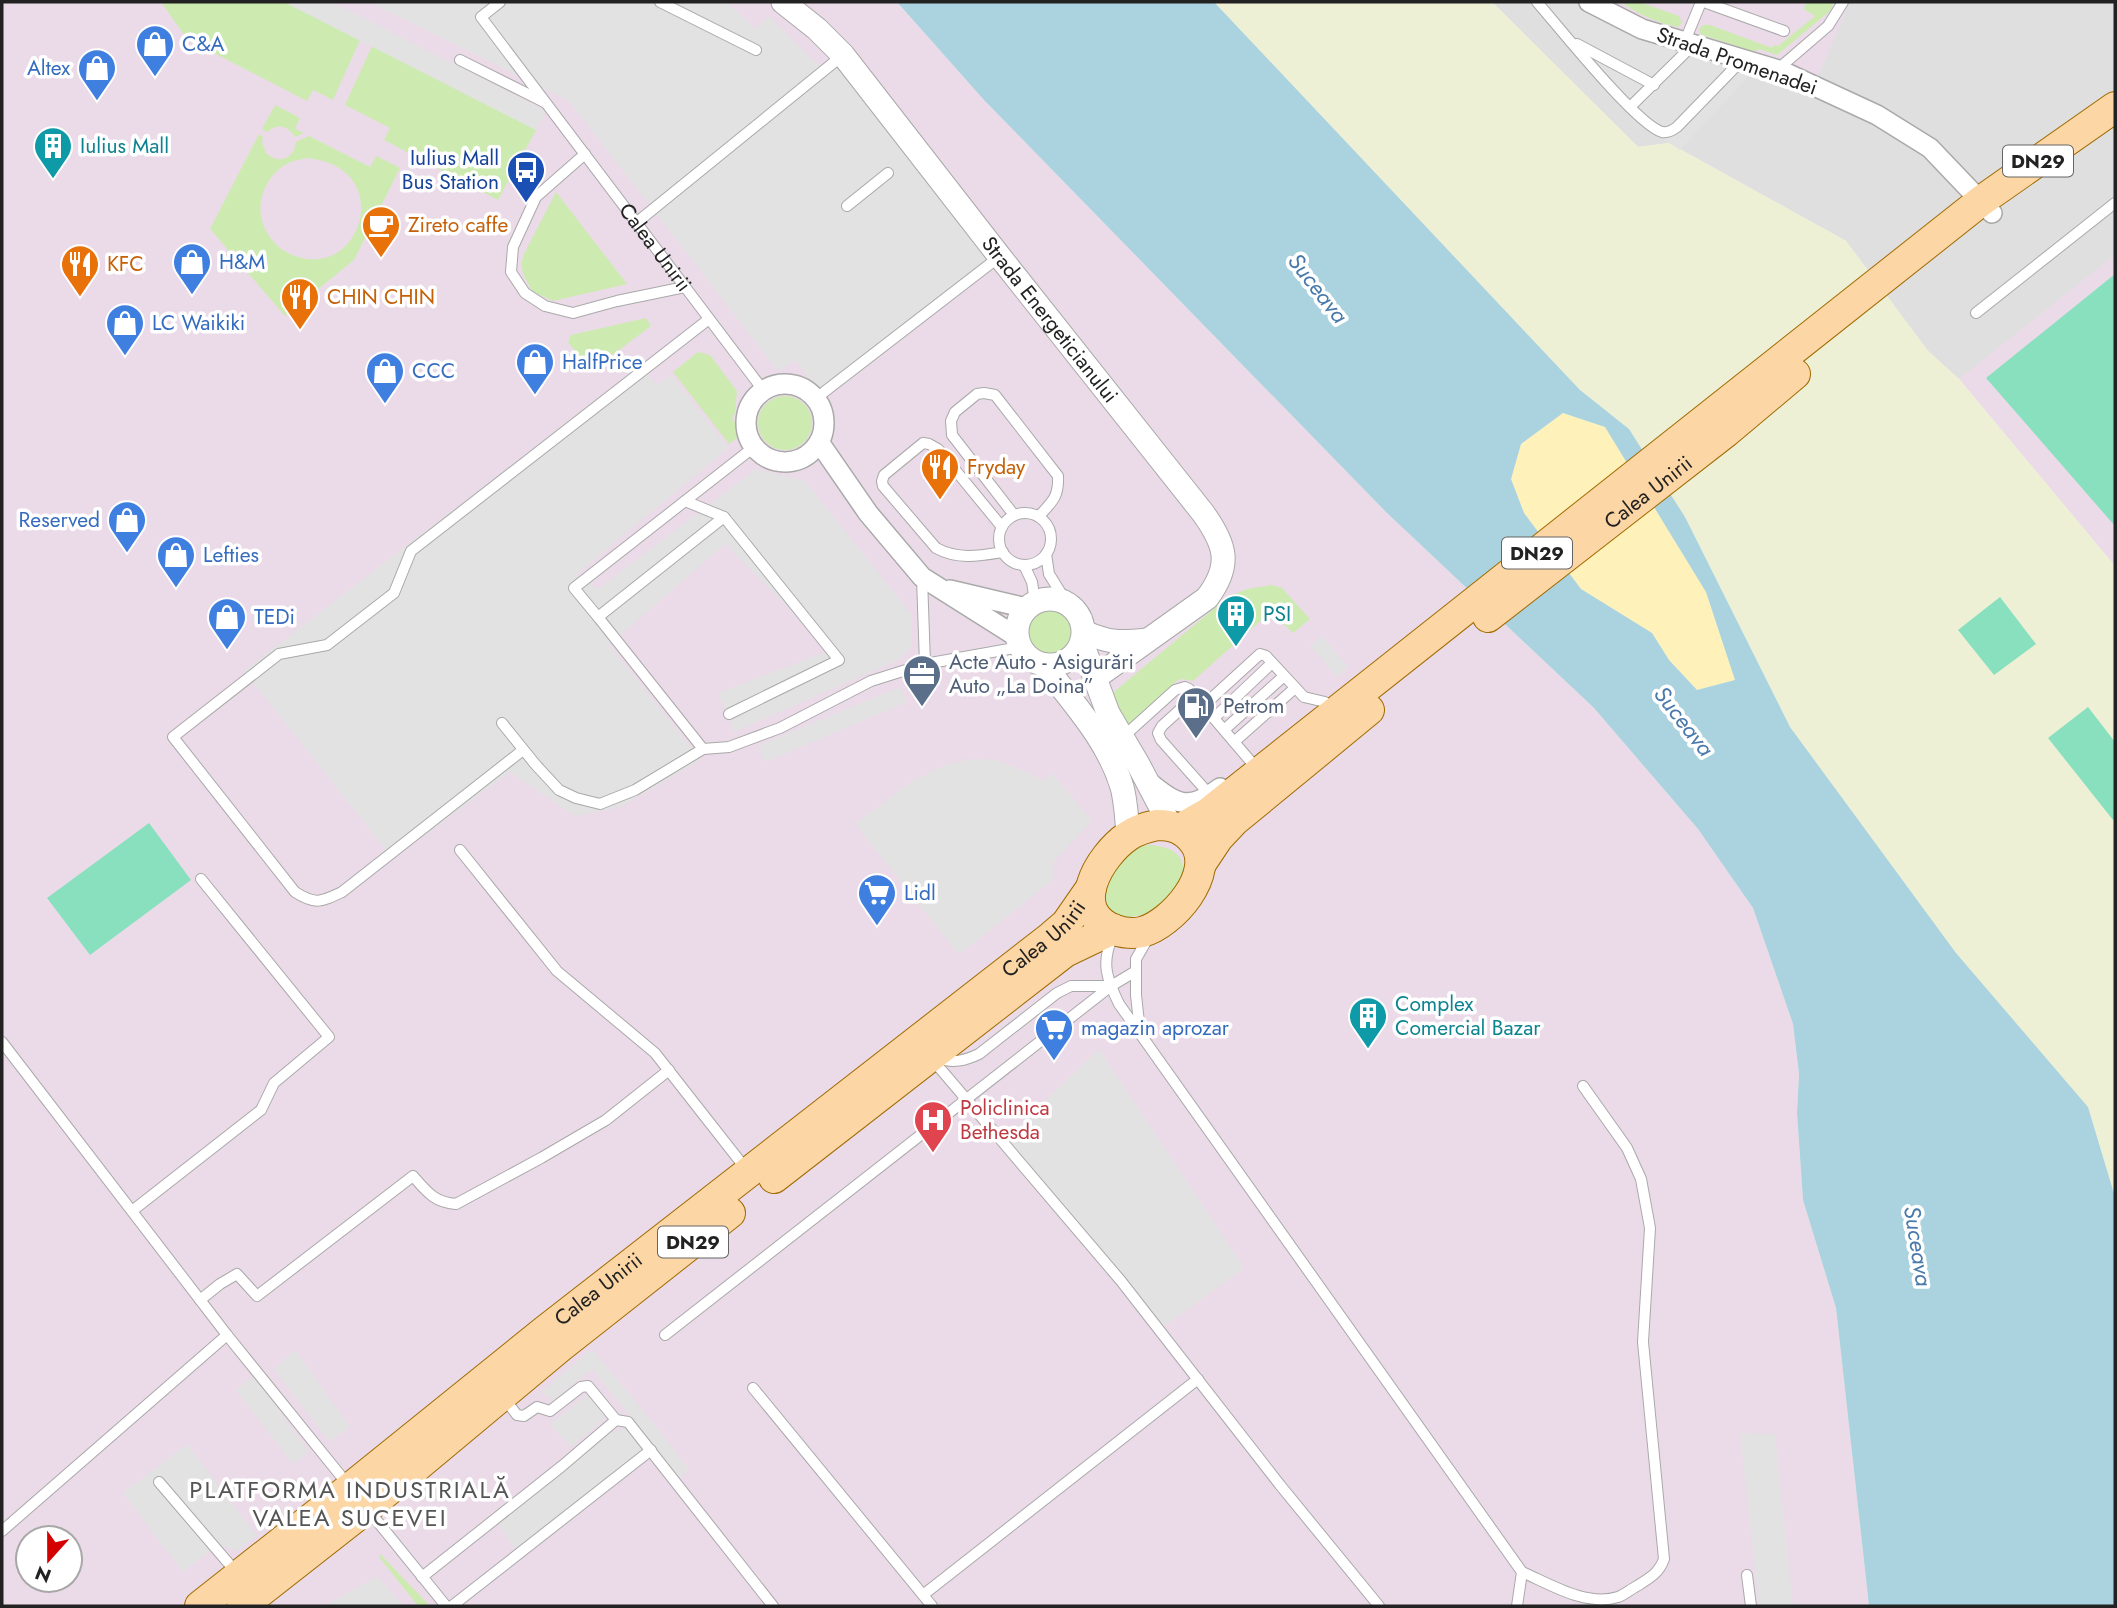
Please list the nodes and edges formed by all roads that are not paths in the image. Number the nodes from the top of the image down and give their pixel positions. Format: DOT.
graph roads {
  1 [pos="500,2"];
  2 [pos="660,2"];
  3 [pos="783,2"];
  4 [pos="1537,2"];
  5 [pos="1589,2"];
  6 [pos="1703,2"];
  7 [pos="1843,2"];
  8 [pos="1784,31"];
  9 [pos="1570,40"];
  10 [pos="1690,43"];
  11 [pos="756,50"];
  12 [pos="843,55"];
  13 [pos="1744,59"];
  14 [pos="460,60"];
  15 [pos="1778,70"];
  16 [pos="1654,85"];
  17 [pos="547,104"];
  18 [pos="1630,107"];
  19 [pos="2107,116"];
  20 [pos="585,154"];
  21 [pos="888,173"];
  22 [pos="2115,203"];
  23 [pos="847,206"];
  24 [pos="1987,207"];
  25 [pos="636,223"];
  26 [pos="1000,257"];
  27 [pos="685,287"];
  28 [pos="1976,313"];
  29 [pos="709,319"];
  30 [pos="763,390"];
  31 [pos="815,399"];
  32 [pos="819,442"];
  33 [pos="754,447"];
  34 [pos="685,501"];
  35 [pos="1014,515"];
  36 [pos="1039,516"];
  37 [pos="724,517"];
  38 [pos="1002,527"];
  39 [pos="1003,552"];
  40 [pos="1046,554"];
  41 [pos="1024,565"];
  42 [pos="929,582"];
  43 [pos="1067,603"];
  44 [pos="1031,605"];
  45 [pos="598,617"];
  46 [pos="1083,637"];
  47 [pos="1147,640"];
  48 [pos="1018,642"];
  49 [pos="1272,663"];
  50 [pos="925,664"];
  51 [pos="1044,665"];
  52 [pos="1284,676"];
  53 [pos="1095,678"];
  54 [pos="1295,688"];
  55 [pos="1195,696"];
  56 [pos="1353,700"];
  57 [pos="1203,706"];
  58 [pos="729,714"];
  59 [pos="1214,718"];
  60 [pos="502,723"];
  61 [pos="1224,730"];
  62 [pos="1123,738"];
  63 [pos="1234,742"];
  64 [pos="703,749"];
  65 [pos="523,750"];
  66 [pos="1252,762"];
  67 [pos="1147,780"];
  68 [pos="1210,795"];
  69 [pos="1175,827"];
  70 [pos="1128,835"];
  71 [pos="460,850"];
  72 [pos="1202,862"];
  73 [pos="201,879"];
  74 [pos="1091,888"];
  75 [pos="1156,925"];
  76 [pos="1114,929"];
  77 [pos="1136,971"];
  78 [pos="1111,986"];
  79 [pos="1140,1036"];
  80 [pos="2,1042"];
  81 [pos="931,1057"];
  82 [pos="669,1070"];
  83 [pos="1583,1086"];
  84 [pos="967,1099"];
  85 [pos="748,1173"];
  86 [pos="132,1211"];
  87 [pos="200,1300"];
  88 [pos="227,1335"];
  89 [pos="665,1335"];
  90 [pos="1198,1380"];
  91 [pos="753,1388"];
  92 [pos="502,1395"];
  93 [pos="616,1420"];
  94 [pos="651,1450"];
  95 [pos="159,1482"];
  96 [pos="362,1511"];
  97 [pos="2,1531"];
  98 [pos="1522,1572"];
  99 [pos="239,1575"];
  100 [pos="1747,1575"];
  101 [pos="422,1577"];
  102 [pos="923,1595"];
  103 [pos="1580,1602"];
  104 [pos="200,1606"];
  105 [pos="242,1606"];
  106 [pos="446,1606"];
  107 [pos="452,1606"];
  108 [pos="774,1606"];
  109 [pos="932,1606"];
  110 [pos="1379,1606"];
  111 [pos="1517,1606"];
  112 [pos="1751,1606"];
  1 -- 17 [label="lane, Calea Unirii"];
  2 -- 11 [label="lane"];
  3 -- 12 [label="street, Strada Energeticianului"];
  4 -- 9 [label="lane"];
  5 -- 10 [label="street, Strada Promenadei"];
  6 -- 8 [label="lane"];
  6 -- 10 [label="lane"];
  7 -- 15 [label="lane"];
  9 -- 16 [label="lane"];
  9 -- 18 [label="lane"];
  10 -- 13 [label="street, Strada Promenadei"];
  10 -- 16 [label="lane"];
  12 -- 25 [label="lane"];
  12 -- 26 [label="street, Strada Energeticianului"];
  13 -- 15 [label="street, Strada Promenadei"];
  13 -- 18 [label="lane"];
  14 -- 17 [label="lane"];
  15 -- 24 [label="street, Strada Promenadei"];
  16 -- 18 [label="lane"];
  17 -- 20 [label="lane, Calea Unirii"];
  19 -- 24 [label="main road, Calea Unirii / DN29"];
  20 -- 25 [label="lane, Calea Unirii"];
  20 -- 27 [label="lane"];
  21 -- 23 [label="lane"];
  22 -- 28 [label="lane"];
  24 -- 56 [label="main road, Calea Unirii / DN29"];
  25 -- 27 [label="lane, Calea Unirii"];
  26 -- 31 [label="lane"];
  26 -- 47 [label="street, Strada Energeticianului"];
  27 -- 29 [label="lane, Calea Unirii"];
  29 -- 30 [label="lane, Calea Unirii"];
  29 -- 65 [label="lane"];
  30 -- 31 [label="street"];
  30 -- 33 [label="street"];
  31 -- 32 [label="street"];
  32 -- 33 [label="street"];
  32 -- 42 [label="street"];
  33 -- 34 [label="lane"];
  34 -- 37 [label="lane"];
  34 -- 45 [label="lane"];
  35 -- 36 [label="lane"];
  35 -- 36 [label="lane"];
  35 -- 38 [label="lane"];
  36 -- 40 [label="lane"];
  37 -- 45 [label="lane"];
  37 -- 58 [label="lane"];
  38 -- 39 [label="lane"];
  38 -- 39 [label="lane"];
  39 -- 41 [label="lane"];
  40 -- 41 [label="lane"];
  40 -- 43 [label="lane"];
  41 -- 44 [label="lane"];
  42 -- 44 [label="street"];
  42 -- 48 [label="street"];
  42 -- 50 [label="lane"];
  43 -- 44 [label="street"];
  43 -- 46 [label="street"];
  44 -- 48 [label="street"];
  45 -- 64 [label="lane"];
  46 -- 47 [label="street"];
  46 -- 51 [label="street"];
  46 -- 53 [label="street"];
  47 -- 53 [label="street, Strada Energeticianului"];
  48 -- 50 [label="lane"];
  48 -- 51 [label="street"];
  49 -- 52 [label="lane"];
  49 -- 57 [label="lane"];
  49 -- 59 [label="lane"];
  50 -- 64 [label="lane"];
  51 -- 70 [label="street"];
  52 -- 54 [label="lane"];
  52 -- 61 [label="lane"];
  53 -- 62 [label="street"];
  54 -- 56 [label="lane"];
  54 -- 63 [label="lane"];
  55 -- 57 [label="lane"];
  55 -- 62 [label="lane"];
  55 -- 68 [label="lane"];
  56 -- 66 [label="street"];
  56 -- 69 [label="main road, Calea Unirii / DN29"];
  56 -- 72 [label="main road, Calea Unirii / DN29"];
  57 -- 59 [label="lane"];
  59 -- 61 [label="lane"];
  60 -- 65 [label="lane"];
  61 -- 63 [label="lane"];
  62 -- 67 [label="street"];
  63 -- 66 [label="lane"];
  64 -- 65 [label="lane"];
  66 -- 68 [label="street"];
  67 -- 68 [label="street"];
  67 -- 69 [label="street"];
  69 -- 70 [label="main road, DN29"];
  69 -- 72 [label="main road"];
  70 -- 74 [label="main road, DN29"];
  71 -- 82 [label="lane"];
  72 -- 75 [label="main road, DN29"];
  73 -- 86 [label="lane"];
  74 -- 76 [label="main road"];
  74 -- 85 [label="main road, Calea Unirii / DN29"];
  75 -- 76 [label="main road, DN29"];
  75 -- 77 [label="lane"];
  76 -- 78 [label="lane"];
  76 -- 81 [label="main road, Calea Unirii / DN29"];
  77 -- 78 [label="lane"];
  77 -- 79 [label="lane"];
  78 -- 79 [label="lane"];
  78 -- 81 [label="lane"];
  78 -- 84 [label="lane"];
  79 -- 98 [label="lane"];
  80 -- 86 [label="lane"];
  81 -- 84 [label="lane"];
  81 -- 92 [label="main road, Calea Unirii / DN29"];
  82 -- 85 [label="lane"];
  82 -- 87 [label="lane"];
  83 -- 103 [label="lane"];
  84 -- 89 [label="lane"];
  84 -- 90 [label="lane"];
  85 -- 96 [label="main road, Calea Unirii / DN29"];
  86 -- 87 [label="lane"];
  87 -- 88 [label="lane"];
  88 -- 96 [label="lane"];
  88 -- 97 [label="lane"];
  90 -- 102 [label="lane"];
  90 -- 110 [label="lane"];
  91 -- 102 [label="lane"];
  92 -- 93 [label="lane"];
  92 -- 96 [label="main road, Calea Unirii / DN29"];
  93 -- 94 [label="lane"];
  93 -- 101 [label="lane"];
  94 -- 107 [label="lane"];
  94 -- 108 [label="lane"];
  95 -- 99 [label="lane"];
  96 -- 99 [label="main road, Calea Unirii / DN29"];
  96 -- 101 [label="lane"];
  96 -- 105 [label="main road, Calea Unirii / DN29"];
  98 -- 103 [label="lane"];
  98 -- 111 [label="lane"];
  99 -- 104 [label="main road, Calea Unirii / DN29"];
  100 -- 112 [label="lane"];
  101 -- 106 [label="lane"];
  102 -- 109 [label="lane"];
}
